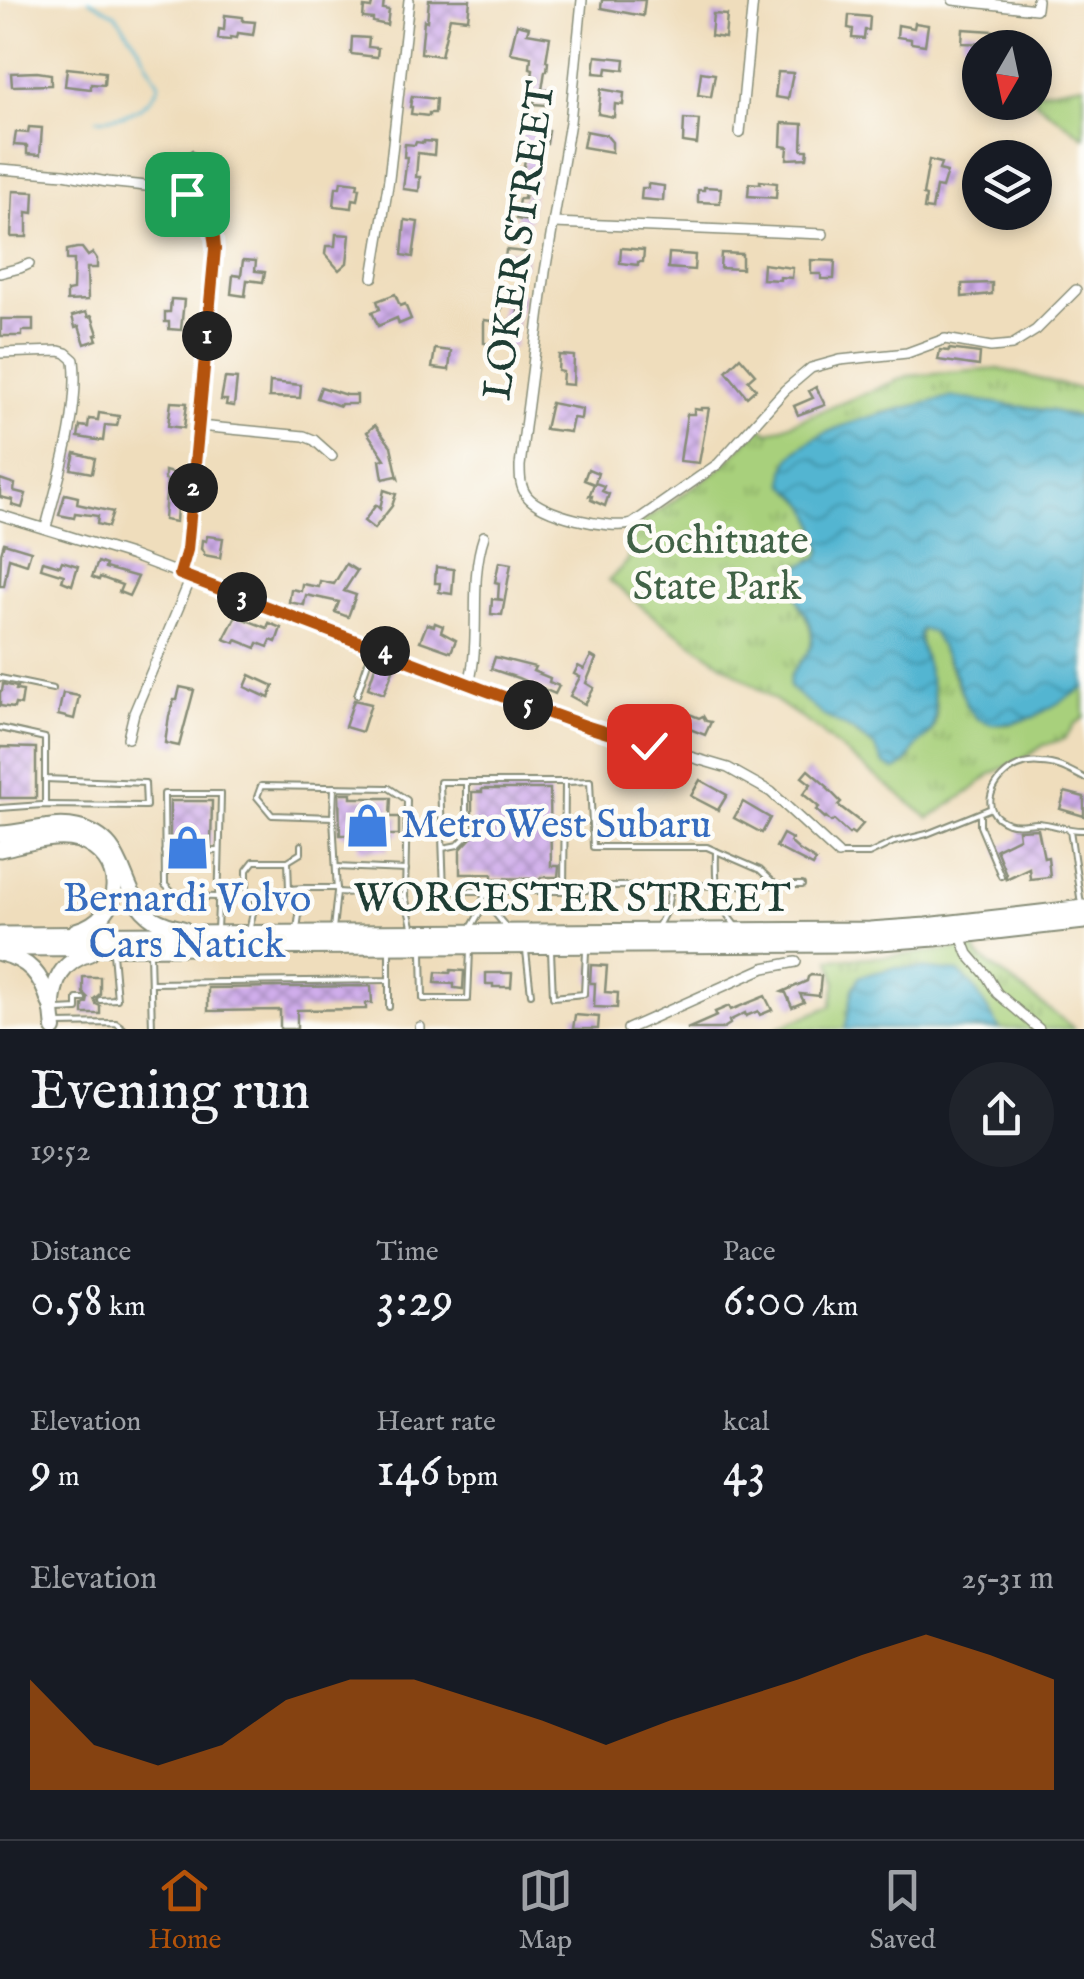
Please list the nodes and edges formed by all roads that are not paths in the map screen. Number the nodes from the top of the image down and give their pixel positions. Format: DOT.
graph roads {
  1 [pos="408,0"];
  2 [pos="582,0"];
  3 [pos="753,0"];
  4 [pos="953,0"];
  5 [pos="1036,4"];
  6 [pos="740,133"];
  7 [pos="0,169"];
  8 [pos="554,222"];
  9 [pos="823,234"];
  10 [pos="29,264"];
  11 [pos="0,273"];
  12 [pos="374,278"];
  13 [pos="1076,290"];
  14 [pos="0,353"];
  15 [pos="199,426"];
  16 [pos="332,456"];
  17 [pos="0,514"];
  18 [pos="46,528"];
  19 [pos="484,536"];
  20 [pos="180,574"];
  21 [pos="191,578"];
  22 [pos="374,646"];
  23 [pos="0,678"];
  24 [pos="469,684"];
  25 [pos="53,689"];
  26 [pos="357,695"];
  27 [pos="0,728"];
  28 [pos="128,738"];
  29 [pos="1084,778"];
  30 [pos="46,779"];
  31 [pos="466,782"];
  32 [pos="565,782"];
  33 [pos="334,787"];
  34 [pos="44,805"];
  35 [pos="0,808"];
  36 [pos="990,808"];
  37 [pos="981,814"];
  38 [pos="333,817"];
  39 [pos="1070,830"];
  40 [pos="1084,830"];
  41 [pos="0,834"];
  42 [pos="301,845"];
  43 [pos="443,848"];
  44 [pos="0,849"];
  45 [pos="220,851"];
  46 [pos="716,851"];
  47 [pos="164,852"];
  48 [pos="838,854"];
  49 [pos="288,861"];
  50 [pos="336,867"];
  51 [pos="406,870"];
  52 [pos="1001,876"];
  53 [pos="776,885"];
  54 [pos="802,885"];
  55 [pos="671,886"];
  56 [pos="715,886"];
  57 [pos="303,888"];
  58 [pos="289,889"];
  59 [pos="337,890"];
  60 [pos="485,891"];
  61 [pos="564,891"];
  62 [pos="405,896"];
  63 [pos="218,897"];
  64 [pos="256,898"];
  65 [pos="1083,913"];
  66 [pos="742,931"];
  67 [pos="514,932"];
  68 [pos="654,932"];
  69 [pos="0,934"];
  70 [pos="216,934"];
  71 [pos="250,934"];
  72 [pos="296,934"];
  73 [pos="332,934"];
  74 [pos="46,935"];
  75 [pos="961,936"];
  76 [pos="420,940"];
  77 [pos="468,940"];
  78 [pos="526,946"];
  79 [pos="550,946"];
  80 [pos="586,946"];
  81 [pos="389,947"];
  82 [pos="113,948"];
  83 [pos="150,948"];
  84 [pos="0,951"];
  85 [pos="796,962"];
  86 [pos="389,980"];
  87 [pos="151,983"];
  88 [pos="530,994"];
  89 [pos="83,1000"];
  90 [pos="100,1000"];
  91 [pos="389,1008"];
  92 [pos="53,1021"];
  93 [pos="124,1029"];
  94 [pos="152,1029"];
  95 [pos="628,1029"];
  96 [pos="1039,1029"];
  1 -- 12 [label="street"];
  2 -- 8 [label="street, LOKER STREET"];
  3 -- 6 [label="street"];
  4 -- 5 [label="street"];
  7 -- 15 [label="street"];
  8 -- 9 [label="street"];
  8 -- 13 [label="street, LOKER STREET"];
  10 -- 11 [label="street"];
  14 -- 18 [label="street"];
  15 -- 16 [label="street"];
  15 -- 20 [label="street"];
  17 -- 18 [label="street"];
  18 -- 20 [label="street"];
  19 -- 24 [label="street"];
  20 -- 21 [label="street"];
  21 -- 22 [label="street"];
  21 -- 28 [label="street"];
  22 -- 24 [label="street"];
  22 -- 26 [label="lane"];
  23 -- 25 [label="lane"];
  24 -- 48 [label="street"];
  27 -- 30 [label="lane"];
  29 -- 36 [label="lane"];
  30 -- 34 [label="lane"];
  30 -- 34 [label="lane"];
  31 -- 32 [label="lane"];
  31 -- 43 [label="lane"];
  31 -- 43 [label="lane"];
  32 -- 46 [label="lane"];
  32 -- 61 [label="lane"];
  33 -- 38 [label="lane"];
  33 -- 38 [label="lane"];
  33 -- 51 [label="lane"];
  34 -- 35 [label="lane"];
  36 -- 37 [label="lane"];
  36 -- 39 [label="lane"];
  37 -- 48 [label="lane"];
  37 -- 52 [label="lane"];
  38 -- 50 [label="lane"];
  39 -- 40 [label="lane"];
  39 -- 65 [label="lane"];
  41 -- 70 [label="highway"];
  42 -- 49 [label="lane"];
  43 -- 60 [label="lane"];
  44 -- 74 [label="highway"];
  45 -- 47 [label="lane"];
  45 -- 47 [label="lane"];
  45 -- 63 [label="lane"];
  46 -- 53 [label="lane"];
  46 -- 56 [label="lane"];
  47 -- 63 [label="lane"];
  49 -- 58 [label="lane"];
  49 -- 64 [label="lane"];
  50 -- 51 [label="lane"];
  50 -- 59 [label="lane"];
  51 -- 62 [label="lane"];
  53 -- 54 [label="lane"];
  53 -- 56 [label="lane"];
  55 -- 56 [label="lane"];
  55 -- 61 [label="lane"];
  55 -- 68 [label="lane"];
  56 -- 66 [label="lane"];
  57 -- 58 [label="lane"];
  57 -- 59 [label="lane"];
  57 -- 72 [label="lane"];
  58 -- 64 [label="lane"];
  59 -- 62 [label="lane"];
  59 -- 73 [label="lane"];
  60 -- 61 [label="lane"];
  60 -- 67 [label="lane"];
  60 -- 77 [label="lane"];
  62 -- 76 [label="lane"];
  63 -- 70 [label="lane"];
  64 -- 71 [label="lane"];
  65 -- 66 [label="highway, WORCESTER STREET"];
  65 -- 75 [label="highway, WORCESTER STREET"];
  66 -- 68 [label="highway, WORCESTER STREET"];
  67 -- 68 [label="highway, WORCESTER STREET"];
  67 -- 77 [label="highway, WORCESTER STREET"];
  69 -- 74 [label="highway, WORCESTER STREET"];
  70 -- 71 [label="highway, WORCESTER STREET"];
  70 -- 74 [label="highway, WORCESTER STREET"];
  71 -- 72 [label="highway, WORCESTER STREET"];
  72 -- 73 [label="highway, WORCESTER STREET"];
  73 -- 76 [label="highway, WORCESTER STREET"];
  75 -- 80 [label="highway, WORCESTER STREET"];
  75 -- 96 [label="street"];
  76 -- 77 [label="highway, WORCESTER STREET"];
  76 -- 77 [label="lane"];
  76 -- 81 [label="highway, WORCESTER STREET"];
  77 -- 78 [label="highway, WORCESTER STREET"];
  78 -- 79 [label="highway, WORCESTER STREET"];
  78 -- 88 [label="lane"];
  79 -- 80 [label="highway, WORCESTER STREET"];
  79 -- 80 [label="lane"];
  81 -- 83 [label="highway, WORCESTER STREET"];
  81 -- 86 [label="lane"];
  82 -- 83 [label="highway, WORCESTER STREET"];
  82 -- 84 [label="highway, WORCESTER STREET"];
  82 -- 90 [label="lane"];
  82 -- 92 [label="highway"];
  83 -- 87 [label="lane"];
  84 -- 92 [label="highway"];
  85 -- 95 [label="street"];
  86 -- 87 [label="lane"];
  86 -- 91 [label="lane"];
  87 -- 94 [label="lane"];
  89 -- 92 [label="lane"];
  92 -- 93 [label="lane"];
}
